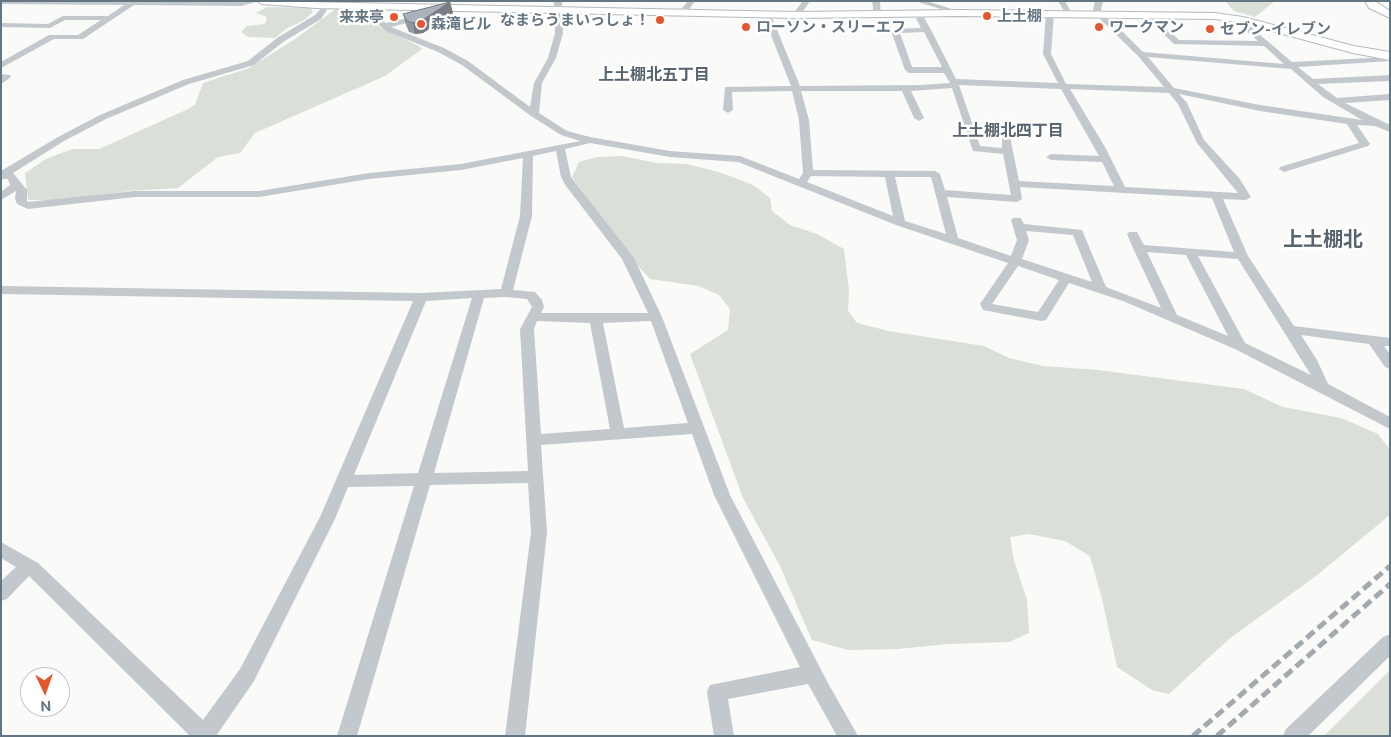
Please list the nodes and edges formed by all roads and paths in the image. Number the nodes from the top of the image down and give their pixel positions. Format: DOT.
graph roads {
  1 [pos="257,1"];
  2 [pos="262,1"];
  3 [pos="692,1"];
  4 [pos="807,1"];
  5 [pos="876,1"];
  6 [pos="918,1"];
  7 [pos="1060,1"];
  8 [pos="1099,1"];
  9 [pos="1370,1"];
  10 [pos="1,2"];
  11 [pos="134,2"];
  12 [pos="320,4"];
  13 [pos="937,4"];
  14 [pos="371,5"];
  15 [pos="457,6"];
  16 [pos="559,6"];
  17 [pos="682,13"];
  18 [pos="960,13"];
  19 [pos="918,14"];
  20 [pos="1050,14"];
  21 [pos="1070,14"];
  22 [pos="1100,14"];
  23 [pos="767,15"];
  24 [pos="796,15"];
  25 [pos="878,15"];
  26 [pos="1149,15"];
  27 [pos="1390,15"];
  28 [pos="108,18"];
  29 [pos="1236,19"];
  30 [pos="1,25"];
  31 [pos="384,26"];
  32 [pos="927,30"];
  33 [pos="1266,44"];
  34 [pos="1141,54"];
  35 [pos="1390,58"];
  36 [pos="1376,60"];
  37 [pos="1,66"];
  38 [pos="1291,66"];
  39 [pos="1390,68"];
  40 [pos="948,70"];
  41 [pos="1,77"];
  42 [pos="1390,78"];
  43 [pos="1,81"];
  44 [pos="1309,82"];
  45 [pos="954,84"];
  46 [pos="1062,85"];
  47 [pos="796,88"];
  48 [pos="905,88"];
  49 [pos="1172,90"];
  50 [pos="1390,97"];
  51 [pos="1335,101"];
  52 [pos="728,110"];
  53 [pos="534,114"];
  54 [pos="919,118"];
  55 [pos="1350,122"];
  56 [pos="1385,126"];
  57 [pos="1005,137"];
  58 [pos="589,140"];
  59 [pos="560,147"];
  60 [pos="1007,151"];
  61 [pos="528,153"];
  62 [pos="1051,157"];
  63 [pos="1106,159"];
  64 [pos="1284,169"];
  65 [pos="3,172"];
  66 [pos="808,173"];
  67 [pos="889,173"];
  68 [pos="800,184"];
  69 [pos="1015,184"];
  70 [pos="16,186"];
  71 [pos="1120,190"];
  72 [pos="940,193"];
  73 [pos="1216,196"];
  74 [pos="1,197"];
  75 [pos="900,222"];
  76 [pos="1133,234"];
  77 [pos="954,240"];
  78 [pos="1139,248"];
  79 [pos="1190,252"];
  80 [pos="1242,256"];
  81 [pos="1014,262"];
  82 [pos="1066,279"];
  83 [pos="1100,288"];
  84 [pos="1,290"];
  85 [pos="506,293"];
  86 [pos="479,295"];
  87 [pos="422,297"];
  88 [pos="533,317"];
  89 [pos="656,317"];
  90 [pos="1172,317"];
  91 [pos="596,319"];
  92 [pos="1291,330"];
  93 [pos="1373,340"];
  94 [pos="1390,342"];
  95 [pos="1240,346"];
  96 [pos="1390,364"];
  97 [pos="1321,386"];
  98 [pos="1390,424"];
  99 [pos="696,428"];
  100 [pos="618,434"];
  101 [pos="534,440"];
  102 [pos="536,477"];
  103 [pos="424,479"];
  104 [pos="345,481"];
  105 [pos="1,549"];
  106 [pos="28,566"];
  107 [pos="1,593"];
  108 [pos="1390,643"];
  109 [pos="814,674"];
  110 [pos="204,735"];
  111 [pos="844,735"];
  112 [pos="347,736"];
  113 [pos="515,736"];
  114 [pos="724,736"];
  115 [pos="1293,736"];
  1 -- 11 [label="street"];
  2 -- 12 [label="street"];
  3 -- 17 [label="street"];
  4 -- 24 [label="street"];
  5 -- 25 [label="street"];
  6 -- 13 [label="street"];
  7 -- 21 [label="street"];
  8 -- 22 [label="street"];
  9 -- 27 [label="street"];
  10 -- 11 [label="street"];
  11 -- 28 [label="street"];
  12 -- 14 [label="street"];
  12 -- 65 [label="street"];
  13 -- 18 [label="street"];
  14 -- 15 [label="street"];
  14 -- 31 [label="street"];
  15 -- 16 [label="street"];
  15 -- 31 [label="street"];
  16 -- 17 [label="street"];
  16 -- 53 [label="street"];
  17 -- 23 [label="street"];
  18 -- 19 [label="street"];
  18 -- 20 [label="street"];
  19 -- 25 [label="street"];
  19 -- 32 [label="street"];
  20 -- 21 [label="street"];
  20 -- 46 [label="street"];
  21 -- 22 [label="street"];
  22 -- 26 [label="street"];
  22 -- 34 [label="street"];
  23 -- 24 [label="street"];
  23 -- 47 [label="street"];
  24 -- 25 [label="street"];
  26 -- 29 [label="street"];
  26 -- 33 [label="street"];
  28 -- 30 [label="street"];
  28 -- 37 [label="street"];
  29 -- 33 [label="street"];
  29 -- 35 [label="street"];
  31 -- 53 [label="street"];
  32 -- 40 [label="street"];
  32 -- 40 [label="street"];
  33 -- 38 [label="street"];
  34 -- 38 [label="street"];
  34 -- 49 [label="street"];
  35 -- 36 [label="street"];
  36 -- 38 [label="street"];
  36 -- 39 [label="street"];
  38 -- 44 [label="street"];
  40 -- 45 [label="street"];
  41 -- 43 [label="street"];
  42 -- 44 [label="street"];
  44 -- 51 [label="street"];
  45 -- 46 [label="street"];
  45 -- 48 [label="street"];
  45 -- 60 [label="street"];
  46 -- 49 [label="street"];
  46 -- 63 [label="street"];
  47 -- 48 [label="street"];
  47 -- 52 [label="street"];
  47 -- 66 [label="street"];
  48 -- 54 [label="street"];
  49 -- 55 [label="street"];
  49 -- 73 [label="street"];
  50 -- 51 [label="street"];
  51 -- 56 [label="street"];
  53 -- 58 [label="street"];
  55 -- 56 [label="street"];
  55 -- 64 [label="street"];
  57 -- 60 [label="street"];
  58 -- 59 [label="street"];
  58 -- 68 [label="street"];
  59 -- 61 [label="street"];
  59 -- 89 [label="street"];
  60 -- 69 [label="street"];
  61 -- 70 [label="street"];
  61 -- 85 [label="street"];
  62 -- 63 [label="street"];
  63 -- 71 [label="street"];
  65 -- 70 [label="street"];
  66 -- 67 [label="street"];
  66 -- 68 [label="street"];
  67 -- 72 [label="street"];
  67 -- 75 [label="street"];
  68 -- 75 [label="street"];
  69 -- 71 [label="street"];
  69 -- 72 [label="street"];
  70 -- 74 [label="street"];
  71 -- 73 [label="street"];
  72 -- 77 [label="street"];
  73 -- 80 [label="street"];
  75 -- 77 [label="street"];
  76 -- 78 [label="street"];
  77 -- 81 [label="street"];
  78 -- 79 [label="street"];
  78 -- 90 [label="street"];
  79 -- 80 [label="street"];
  79 -- 95 [label="street"];
  80 -- 92 [label="street"];
  81 -- 82 [label="street"];
  81 -- 82 [label="street"];
  81 -- 83 [label="street"];
  82 -- 83 [label="street"];
  83 -- 90 [label="street"];
  84 -- 87 [label="street"];
  85 -- 86 [label="street"];
  85 -- 88 [label="street"];
  86 -- 87 [label="street"];
  86 -- 103 [label="street"];
  87 -- 104 [label="street"];
  88 -- 91 [label="street"];
  88 -- 101 [label="street"];
  89 -- 91 [label="street"];
  89 -- 99 [label="street"];
  90 -- 95 [label="street"];
  91 -- 100 [label="street"];
  92 -- 93 [label="street"];
  92 -- 97 [label="street"];
  93 -- 94 [label="street"];
  93 -- 96 [label="street"];
  95 -- 97 [label="street"];
  97 -- 98 [label="street"];
  99 -- 100 [label="street"];
  99 -- 109 [label="street"];
  100 -- 101 [label="street"];
  101 -- 102 [label="street"];
  102 -- 103 [label="street"];
  102 -- 113 [label="street"];
  103 -- 104 [label="street"];
  103 -- 112 [label="street"];
  104 -- 110 [label="street"];
  105 -- 106 [label="street"];
  106 -- 107 [label="street"];
  106 -- 110 [label="street"];
  108 -- 115 [label="street"];
  109 -- 111 [label="street"];
  109 -- 114 [label="street"];
}
